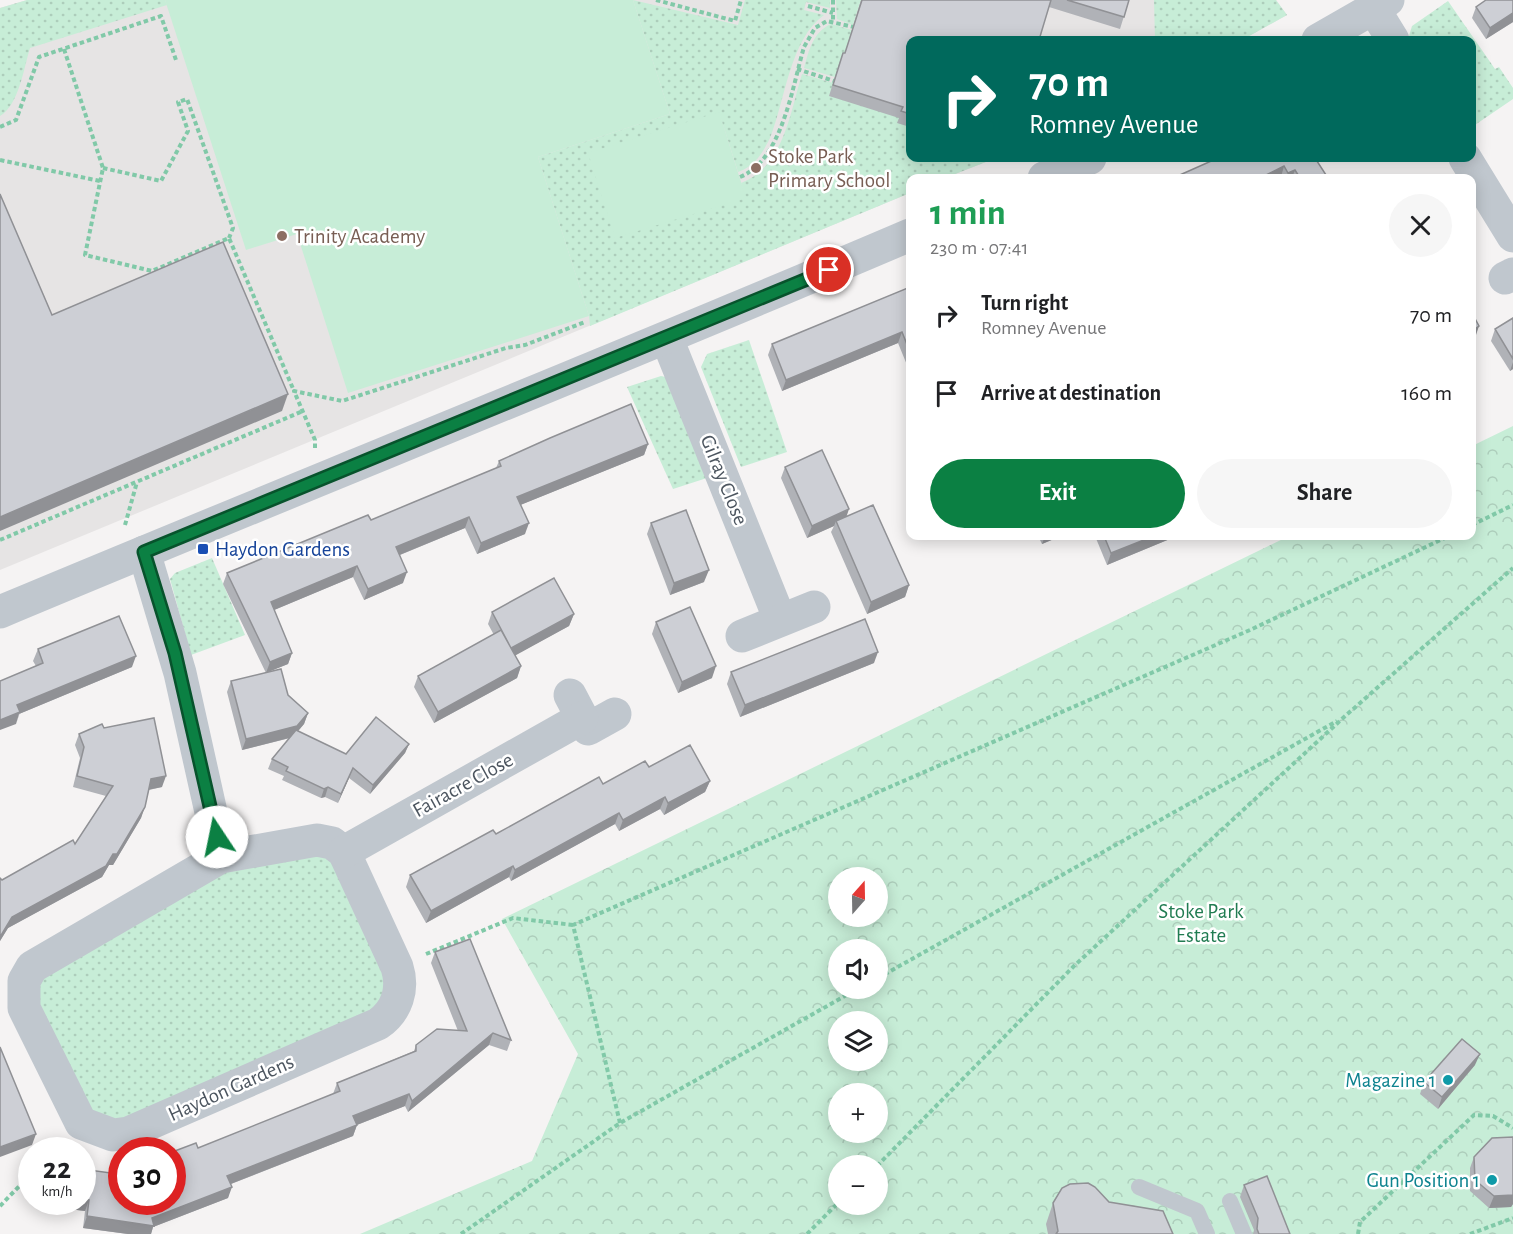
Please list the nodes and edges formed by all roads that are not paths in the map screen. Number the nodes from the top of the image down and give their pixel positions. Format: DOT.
graph roads {
  1 [pos="1381,5"];
  2 [pos="1325,36"];
  3 [pos="1393,36"];
  4 [pos="1081,162"];
  5 [pos="1053,174"];
  6 [pos="1476,176"];
  7 [pos="1513,236"];
  8 [pos="906,237"];
  9 [pos="667,339"];
  10 [pos="144,552"];
  11 [pos="814,607"];
  12 [pos="0,612"];
  13 [pos="780,620"];
  14 [pos="742,636"];
  15 [pos="615,714"];
  16 [pos="344,852"];
  17 [pos="221,857"];
  18 [pos="1138,1187"];
  19 [pos="1230,1201"];
  20 [pos="1207,1234"];
  21 [pos="1244,1234"];
  1 -- 2 [label="street"];
  1 -- 3 [label="street"];
  4 -- 5 [label="street"];
  6 -- 7 [label="street"];
  8 -- 9 [label="street"];
  9 -- 10 [label="street"];
  9 -- 13 [label="street, Gilray Close"];
  10 -- 12 [label="street"];
  10 -- 17 [label="street"];
  11 -- 13 [label="street"];
  13 -- 14 [label="street"];
  15 -- 16 [label="street, Fairacre Close"];
  16 -- 17 [label="street, Haydon Gardens"];
  16 -- 17 [label="street, Haydon Gardens"];
  18 -- 20 [label="lane"];
  19 -- 21 [label="lane"];
}
